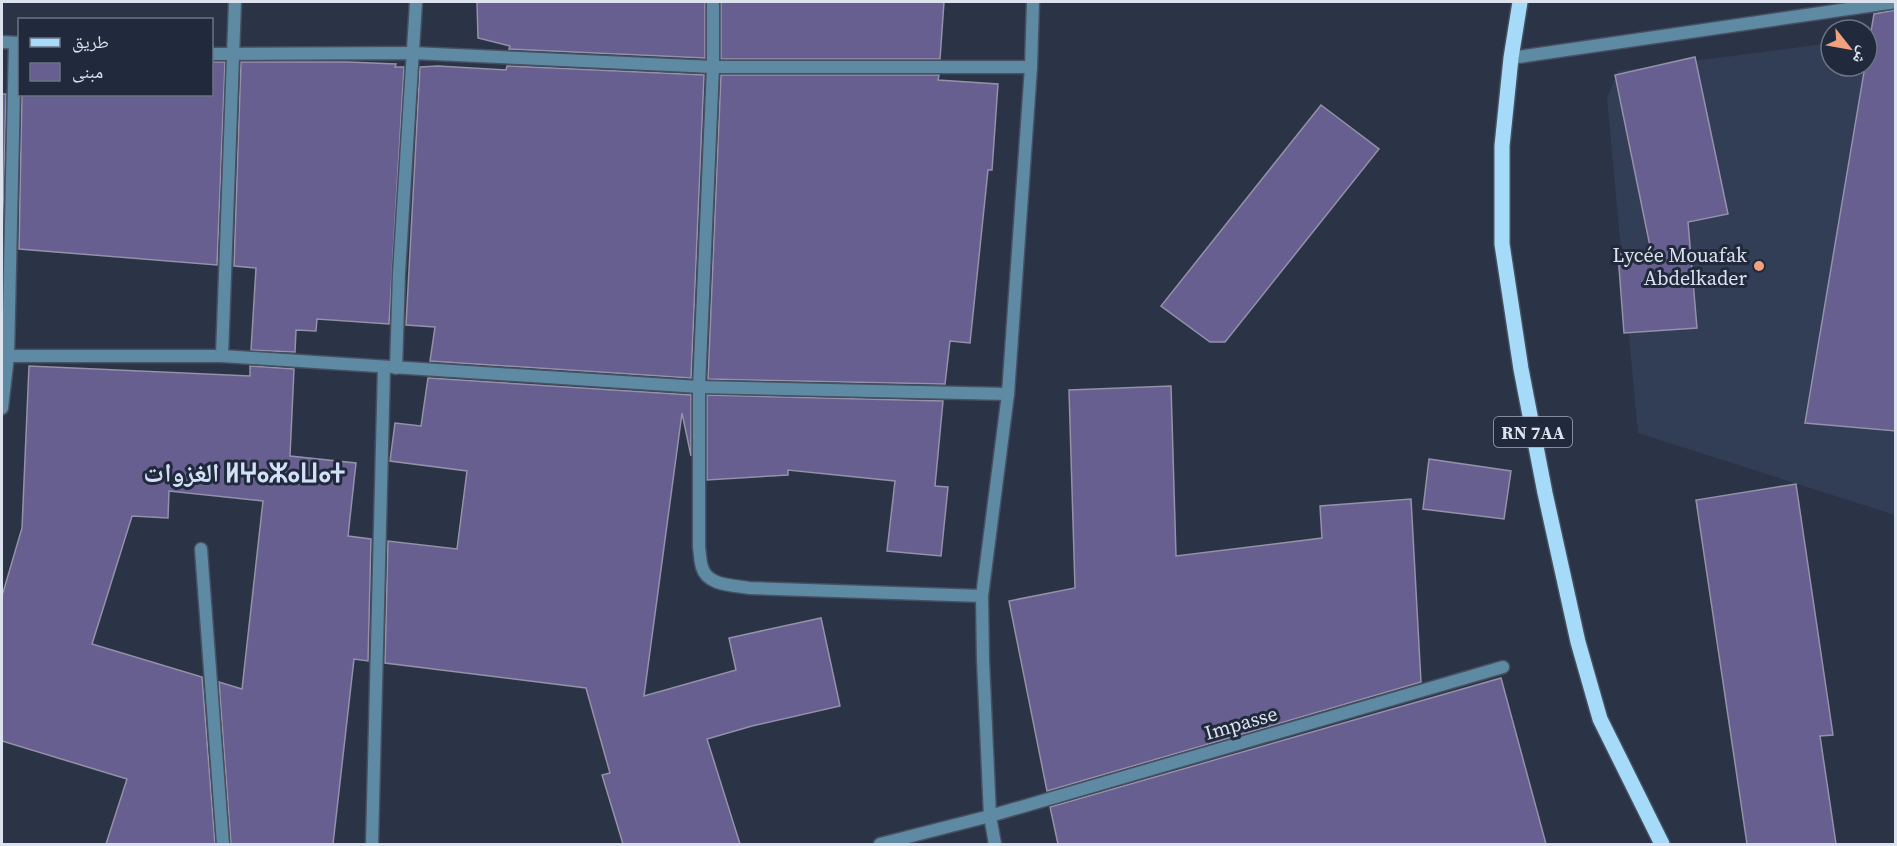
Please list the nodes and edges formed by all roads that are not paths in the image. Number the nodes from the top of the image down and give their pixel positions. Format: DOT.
graph roads {
  1 [pos="235,2"];
  2 [pos="416,2"];
  3 [pos="713,2"];
  4 [pos="1033,2"];
  5 [pos="1520,2"];
  6 [pos="1896,2"];
  7 [pos="2,42"];
  8 [pos="17,43"];
  9 [pos="413,53"];
  10 [pos="213,54"];
  11 [pos="233,55"];
  12 [pos="1511,58"];
  13 [pos="713,67"];
  14 [pos="1031,67"];
  15 [pos="5,356"];
  16 [pos="222,356"];
  17 [pos="390,367"];
  18 [pos="699,387"];
  19 [pos="1008,394"];
  20 [pos="2,408"];
  21 [pos="201,549"];
  22 [pos="982,596"];
  23 [pos="1503,667"];
  24 [pos="990,816"];
  25 [pos="223,844"];
  26 [pos="372,844"];
  27 [pos="880,844"];
  28 [pos="995,844"];
  29 [pos="1662,844"];
  1 -- 11 [label="street"];
  2 -- 9 [label="street"];
  3 -- 13 [label="street"];
  4 -- 14 [label="street"];
  5 -- 12 [label="main road, RN 7AA"];
  6 -- 12 [label="street"];
  7 -- 8 [label="street"];
  8 -- 15 [label="street"];
  9 -- 11 [label="street"];
  9 -- 13 [label="street"];
  9 -- 17 [label="street"];
  10 -- 11 [label="street"];
  11 -- 16 [label="street"];
  12 -- 29 [label="main road, RN 7AA"];
  13 -- 14 [label="street"];
  13 -- 18 [label="street"];
  14 -- 19 [label="street"];
  15 -- 16 [label="street"];
  15 -- 20 [label="street"];
  16 -- 17 [label="street"];
  17 -- 18 [label="street"];
  17 -- 26 [label="street"];
  18 -- 19 [label="street"];
  18 -- 22 [label="street"];
  19 -- 22 [label="street"];
  21 -- 25 [label="street"];
  22 -- 24 [label="street"];
  23 -- 24 [label="street, Impasse"];
  24 -- 27 [label="street, Impasse"];
  24 -- 28 [label="street"];
}
